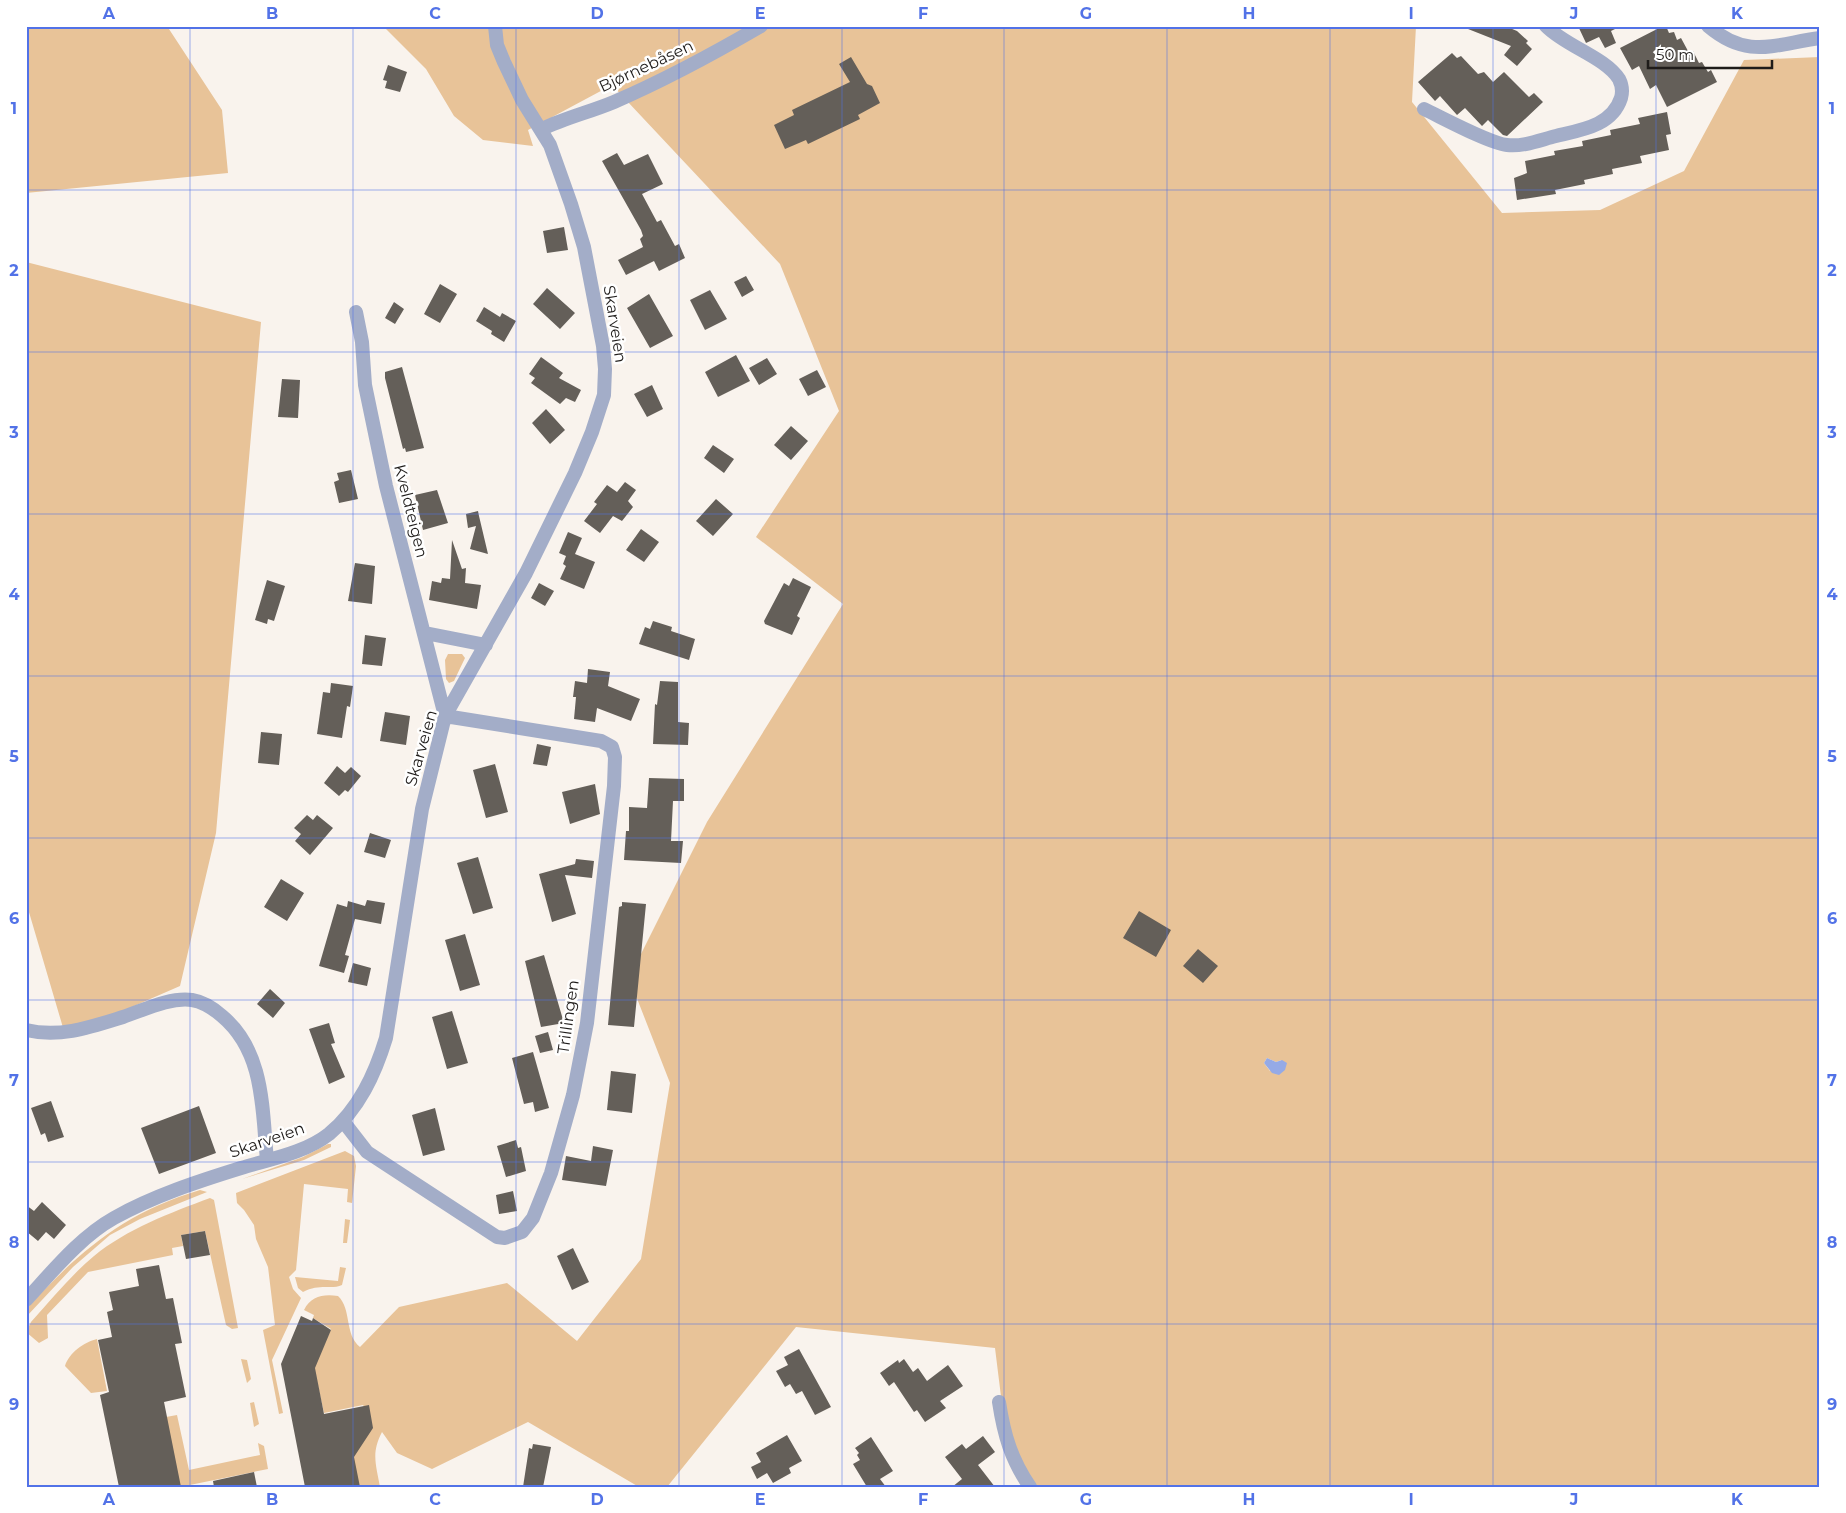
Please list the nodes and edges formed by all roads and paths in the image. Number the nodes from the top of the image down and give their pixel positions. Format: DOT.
graph roads {
  1 [pos="496,26"];
  2 [pos="761,26"];
  3 [pos="1546,26"];
  4 [pos="1708,26"];
  5 [pos="1820,38"];
  6 [pos="1424,109"];
  7 [pos="542,129"];
  8 [pos="356,312"];
  9 [pos="425,633"];
  10 [pos="486,645"];
  11 [pos="445,716"];
  12 [pos="26,1030"];
  13 [pos="343,1121"];
  14 [pos="267,1160"];
  15 [pos="26,1300"];
  16 [pos="999,1402"];
  17 [pos="1030,1487"];
  1 -- 7 [label="street, Skarveien"];
  2 -- 7 [label="street, Bjørnebåsen"];
  3 -- 6 [label="street"];
  4 -- 5 [label="street"];
  7 -- 10 [label="street, Skarveien"];
  8 -- 9 [label="street, Kveldteigen"];
  9 -- 10 [label="street"];
  9 -- 11 [label="street, Kveldteigen"];
  10 -- 11 [label="street, Skarveien"];
  11 -- 13 [label="street, Skarveien"];
  11 -- 13 [label="street, Trillingen"];
  12 -- 14 [label="street"];
  13 -- 14 [label="street, Skarveien"];
  14 -- 15 [label="street, Skarveien"];
  16 -- 17 [label="street"];
}
